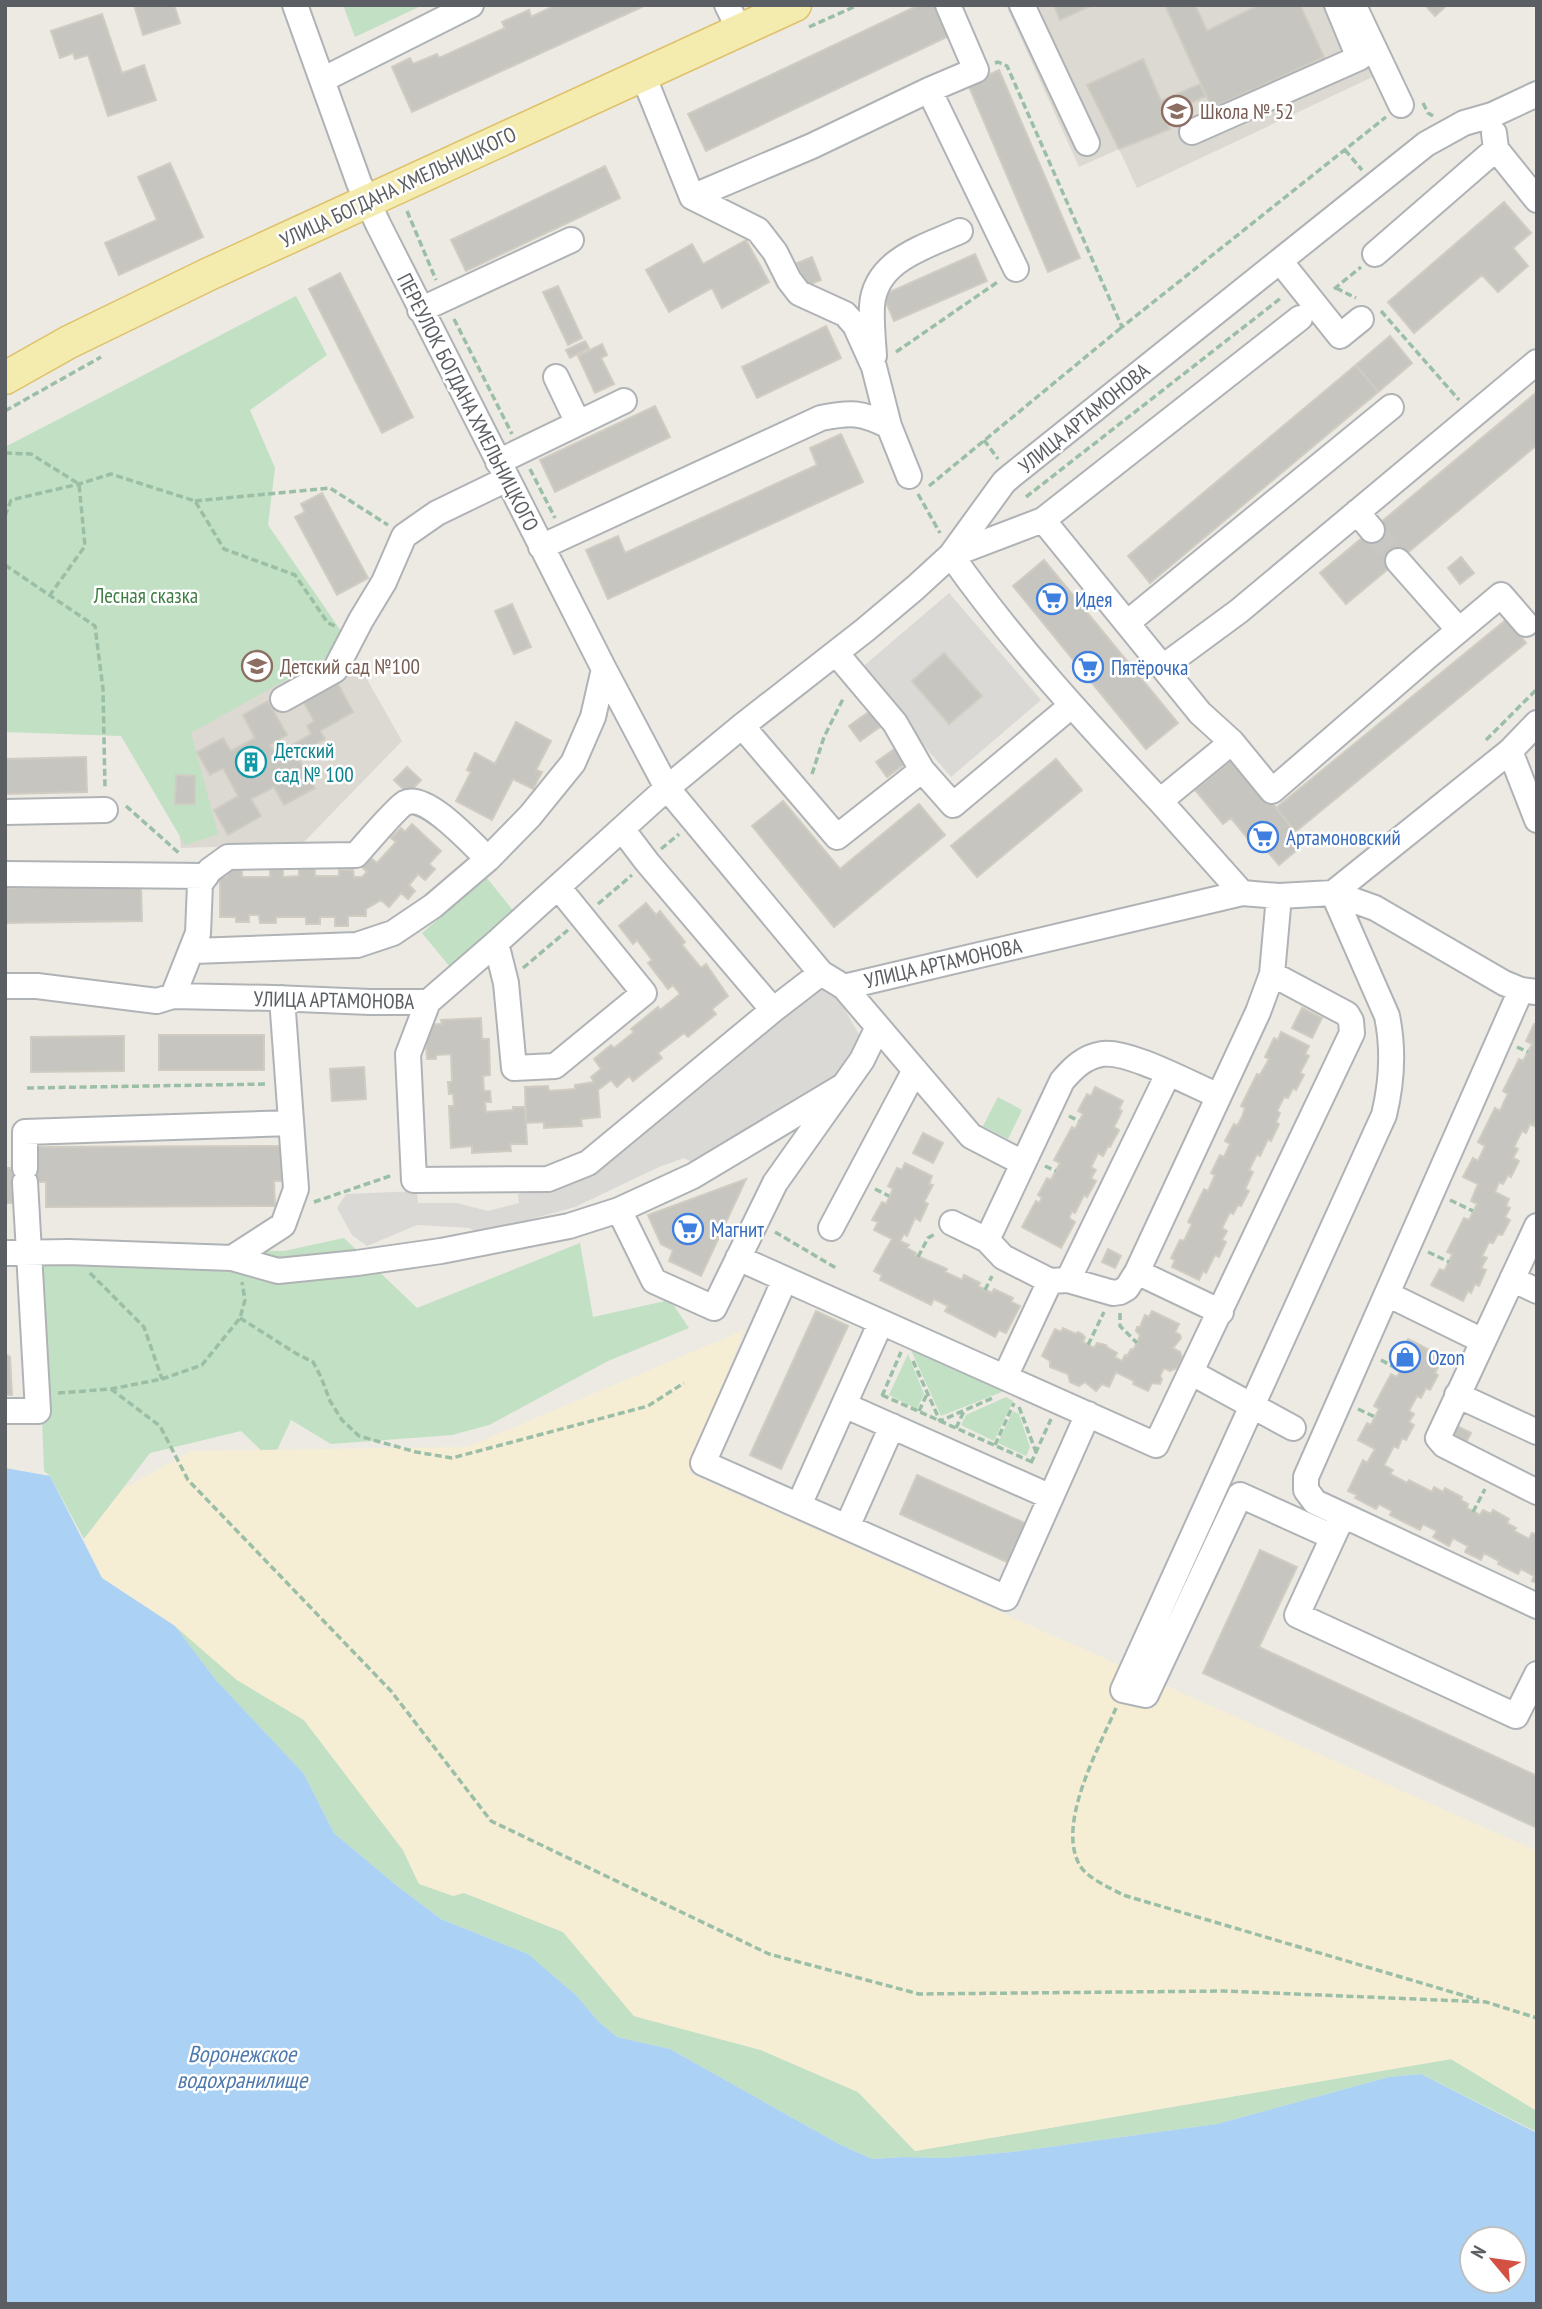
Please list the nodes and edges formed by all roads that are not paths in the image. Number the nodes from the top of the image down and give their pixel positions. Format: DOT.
graph roads {
  1 [pos="295,5"];
  2 [pos="471,5"];
  3 [pos="795,5"];
  4 [pos="948,5"];
  5 [pos="1022,5"];
  6 [pos="1337,5"];
  7 [pos="1354,5"];
  8 [pos="734,18"];
  9 [pos="643,75"];
  10 [pos="321,80"];
  11 [pos="929,89"];
  12 [pos="1537,94"];
  13 [pos="1401,105"];
  14 [pos="1492,115"];
  15 [pos="1192,132"];
  16 [pos="1087,143"];
  17 [pos="1496,149"];
  18 [pos="692,197"];
  19 [pos="1537,200"];
  20 [pos="368,202"];
  21 [pos="960,231"];
  22 [pos="570,240"];
  23 [pos="1376,254"];
  24 [pos="1280,261"];
  25 [pos="1016,269"];
  26 [pos="1366,309"];
  27 [pos="420,310"];
  28 [pos="1308,312"];
  29 [pos="1537,362"];
  30 [pos="874,367"];
  31 [pos="556,377"];
  32 [pos="5,378"];
  33 [pos="624,401"];
  34 [pos="1391,407"];
  35 [pos="578,423"];
  36 [pos="889,426"];
  37 [pos="502,471"];
  38 [pos="919,482"];
  39 [pos="1043,520"];
  40 [pos="541,547"];
  41 [pos="951,555"];
  42 [pos="1398,561"];
  43 [pos="1128,624"];
  44 [pos="1533,626"];
  45 [pos="1458,630"];
  46 [pos="836,653"];
  47 [pos="1163,667"];
  48 [pos="604,669"];
  49 [pos="283,699"];
  50 [pos="1071,706"];
  51 [pos="1537,723"];
  52 [pos="742,726"];
  53 [pos="1232,742"];
  54 [pos="1510,751"];
  55 [pos="922,770"];
  56 [pos="667,788"];
  57 [pos="1160,800"];
  58 [pos="114,806"];
  59 [pos="5,812"];
  60 [pos="1537,820"];
  61 [pos="622,829"];
  62 [pos="488,859"];
  63 [pos="5,874"];
  64 [pos="206,876"];
  65 [pos="558,887"];
  66 [pos="1333,893"];
  67 [pos="1242,894"];
  68 [pos="1279,896"];
  69 [pos="496,943"];
  70 [pos="192,951"];
  71 [pos="821,972"];
  72 [pos="1272,974"];
  73 [pos="5,986"];
  74 [pos="844,987"];
  75 [pos="1529,991"];
  76 [pos="173,996"];
  77 [pos="282,998"];
  78 [pos="428,1002"];
  79 [pos="773,1010"];
  80 [pos="878,1027"];
  81 [pos="915,1070"];
  82 [pos="1168,1074"];
  83 [pos="843,1086"];
  84 [pos="1219,1096"];
  85 [pos="291,1123"];
  86 [pos="1023,1163"];
  87 [pos="619,1210"];
  88 [pos="952,1223"];
  89 [pos="1537,1226"];
  90 [pos="831,1228"];
  91 [pos="987,1240"];
  92 [pos="17,1253"];
  93 [pos="232,1258"];
  94 [pos="738,1258"];
  95 [pos="1137,1272"];
  96 [pos="785,1279"];
  97 [pos="1512,1279"];
  98 [pos="1059,1280"];
  99 [pos="1537,1291"];
  100 [pos="1387,1294"];
  101 [pos="1221,1312"];
  102 [pos="881,1322"];
  103 [pos="1483,1341"];
  104 [pos="1192,1373"];
  105 [pos="1014,1381"];
  106 [pos="1457,1395"];
  107 [pos="844,1405"];
  108 [pos="1254,1406"];
  109 [pos="5,1411"];
  110 [pos="1088,1414"];
  111 [pos="882,1422"];
  112 [pos="1293,1428"];
  113 [pos="1537,1432"];
  114 [pos="1537,1492"];
  115 [pos="1051,1497"];
  116 [pos="799,1505"];
  117 [pos="1338,1526"];
  118 [pos="847,1527"];
  119 [pos="1537,1606"];
  120 [pos="1537,1674"];
  1 -- 10 [label="street, ПЕРЕУЛОК БОГДАНА ХМЕЛЬНИЦКОГО"];
  2 -- 10 [label="street"];
  3 -- 8 [label="main road, УЛИЦА БОГДАНА ХМЕЛЬНИЦКОГО"];
  4 -- 11 [label="street"];
  5 -- 16 [label="street"];
  6 -- 15 [label="street"];
  7 -- 13 [label="street"];
  8 -- 9 [label="main road, УЛИЦА БОГДАНА ХМЕЛЬНИЦКОГО"];
  9 -- 18 [label="street"];
  9 -- 20 [label="main road, УЛИЦА БОГДАНА ХМЕЛЬНИЦКОГО"];
  10 -- 20 [label="street, ПЕРЕУЛОК БОГДАНА ХМЕЛЬНИЦКОГО"];
  11 -- 18 [label="street"];
  11 -- 25 [label="street"];
  12 -- 14 [label="street, УЛИЦА АРТАМОНОВА"];
  14 -- 17 [label="street"];
  14 -- 24 [label="street, УЛИЦА АРТАМОНОВА"];
  17 -- 19 [label="street"];
  17 -- 23 [label="street"];
  18 -- 30 [label="street"];
  20 -- 27 [label="street, ПЕРЕУЛОК БОГДАНА ХМЕЛЬНИЦКОГО"];
  20 -- 32 [label="main road, УЛИЦА БОГДАНА ХМЕЛЬНИЦКОГО"];
  21 -- 30 [label="street"];
  22 -- 27 [label="street"];
  24 -- 28 [label="street"];
  24 -- 41 [label="street, УЛИЦА АРТАМОНОВА"];
  26 -- 28 [label="street"];
  27 -- 37 [label="street, ПЕРЕУЛОК БОГДАНА ХМЕЛЬНИЦКОГО"];
  28 -- 39 [label="street"];
  29 -- 47 [label="street"];
  30 -- 36 [label="street"];
  31 -- 35 [label="street"];
  33 -- 35 [label="street"];
  34 -- 43 [label="street"];
  35 -- 37 [label="street"];
  36 -- 38 [label="street"];
  36 -- 40 [label="street"];
  37 -- 40 [label="street, ПЕРЕУЛОК БОГДАНА ХМЕЛЬНИЦКОГО"];
  37 -- 49 [label="street"];
  39 -- 41 [label="street"];
  39 -- 43 [label="street"];
  40 -- 48 [label="street, ПЕРЕУЛОК БОГДАНА ХМЕЛЬНИЦКОГО"];
  41 -- 46 [label="street, УЛИЦА АРТАМОНОВА"];
  41 -- 50 [label="street"];
  42 -- 45 [label="street"];
  43 -- 47 [label="street"];
  44 -- 45 [label="street"];
  45 -- 53 [label="street"];
  46 -- 52 [label="street, УЛИЦА АРТАМОНОВА"];
  46 -- 55 [label="street"];
  47 -- 53 [label="street"];
  48 -- 56 [label="street, ПЕРЕУЛОК БОГДАНА ХМЕЛЬНИЦКОГО"];
  48 -- 62 [label="street"];
  50 -- 55 [label="street"];
  50 -- 57 [label="street"];
  51 -- 54 [label="street"];
  52 -- 55 [label="street"];
  52 -- 56 [label="street, УЛИЦА АРТАМОНОВА"];
  53 -- 57 [label="street"];
  54 -- 60 [label="street"];
  54 -- 66 [label="street"];
  56 -- 61 [label="street, УЛИЦА АРТАМОНОВА"];
  56 -- 71 [label="street, УЛИЦА АРТАМОНОВА"];
  57 -- 67 [label="street"];
  58 -- 59 [label="street"];
  61 -- 65 [label="street, УЛИЦА АРТАМОНОВА"];
  61 -- 79 [label="street"];
  62 -- 64 [label="street"];
  62 -- 70 [label="street"];
  63 -- 64 [label="street"];
  64 -- 70 [label="street"];
  65 -- 69 [label="street, УЛИЦА АРТАМОНОВА"];
  65 -- 69 [label="street"];
  66 -- 68 [label="street, УЛИЦА АРТАМОНОВА"];
  66 -- 75 [label="street"];
  66 -- 108 [label="street"];
  67 -- 68 [label="street, УЛИЦА АРТАМОНОВА"];
  67 -- 74 [label="street, УЛИЦА АРТАМОНОВА"];
  68 -- 72 [label="street"];
  69 -- 78 [label="street, УЛИЦА АРТАМОНОВА"];
  70 -- 76 [label="street"];
  71 -- 74 [label="street, УЛИЦА АРТАМОНОВА"];
  71 -- 79 [label="street"];
  72 -- 84 [label="street"];
  72 -- 101 [label="street"];
  73 -- 76 [label="street, УЛИЦА АРТАМОНОВА"];
  74 -- 80 [label="street"];
  75 -- 100 [label="street"];
  76 -- 77 [label="street, УЛИЦА АРТАМОНОВА"];
  77 -- 78 [label="street, УЛИЦА АРТАМОНОВА"];
  77 -- 85 [label="street"];
  78 -- 79 [label="street"];
  80 -- 81 [label="street"];
  80 -- 83 [label="street"];
  81 -- 86 [label="street"];
  81 -- 90 [label="street"];
  82 -- 84 [label="street"];
  82 -- 86 [label="street"];
  82 -- 98 [label="street"];
  83 -- 87 [label="street"];
  83 -- 94 [label="street"];
  84 -- 95 [label="street"];
  85 -- 92 [label="street"];
  85 -- 93 [label="street"];
  86 -- 91 [label="street"];
  87 -- 93 [label="street"];
  87 -- 94 [label="street"];
  88 -- 91 [label="street"];
  89 -- 97 [label="street"];
  91 -- 98 [label="street"];
  92 -- 93 [label="street"];
  92 -- 109 [label="street"];
  94 -- 96 [label="street"];
  95 -- 98 [label="street"];
  95 -- 101 [label="street"];
  96 -- 102 [label="street"];
  96 -- 116 [label="street"];
  97 -- 99 [label="street"];
  97 -- 103 [label="street"];
  98 -- 105 [label="street"];
  100 -- 103 [label="street"];
  100 -- 117 [label="street"];
  101 -- 104 [label="street"];
  102 -- 105 [label="street"];
  102 -- 107 [label="street"];
  103 -- 106 [label="street"];
  104 -- 108 [label="street"];
  104 -- 110 [label="street"];
  105 -- 110 [label="street"];
  106 -- 113 [label="street"];
  106 -- 114 [label="street"];
  107 -- 111 [label="street"];
  107 -- 116 [label="street"];
  108 -- 112 [label="street"];
  108 -- 117 [label="street"];
  110 -- 115 [label="street"];
  111 -- 115 [label="street"];
  111 -- 118 [label="street"];
  115 -- 118 [label="street"];
  116 -- 118 [label="street"];
  117 -- 119 [label="street"];
  117 -- 120 [label="street"];
}
